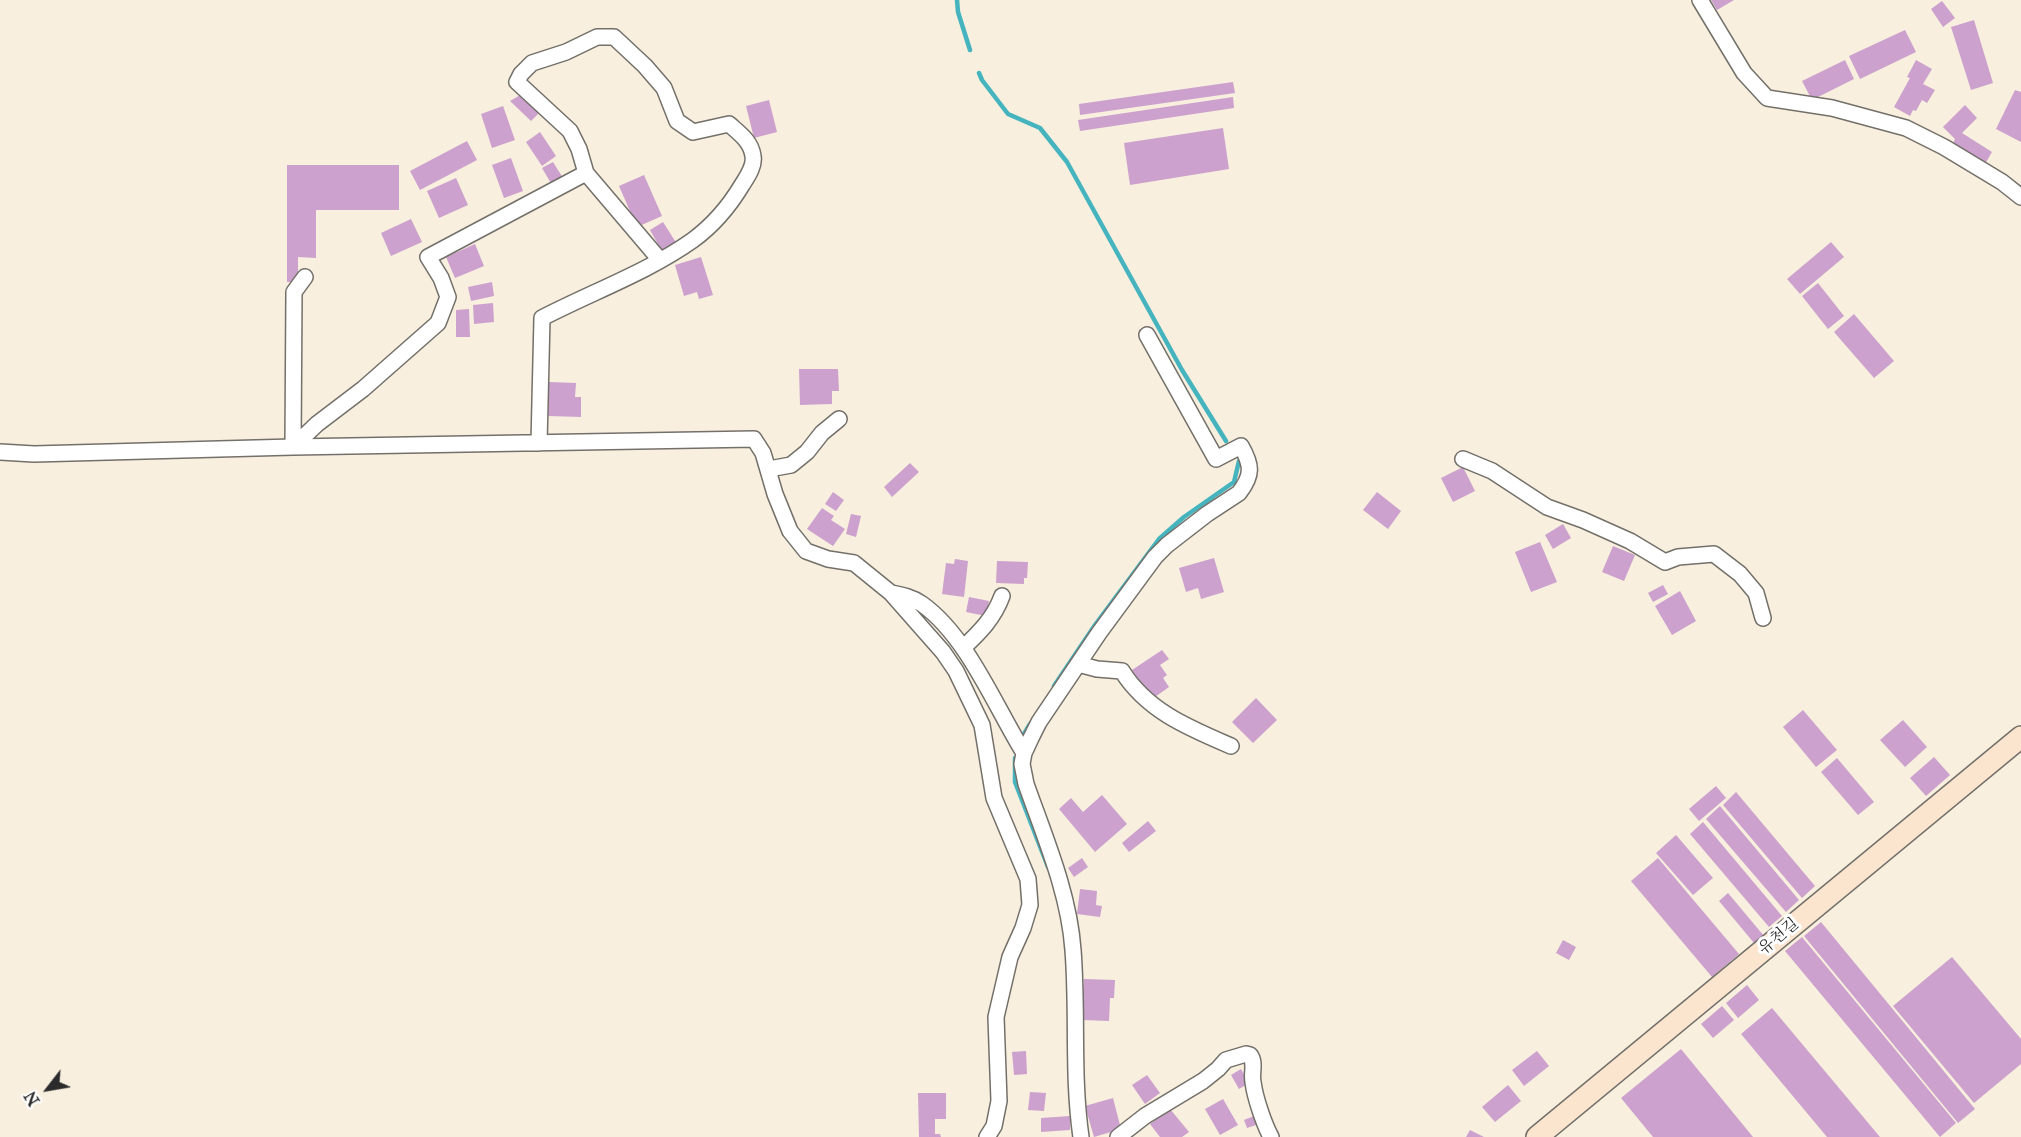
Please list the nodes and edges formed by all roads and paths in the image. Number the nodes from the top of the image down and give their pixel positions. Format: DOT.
graph roads {
  1 [pos="1700,0"];
  2 [pos="586,173"];
  3 [pos="2021,197"];
  4 [pos="660,260"];
  5 [pos="305,277"];
  6 [pos="1147,335"];
  7 [pos="839,419"];
  8 [pos="539,443"];
  9 [pos="293,447"];
  10 [pos="0,452"];
  11 [pos="1463,459"];
  12 [pos="769,469"];
  13 [pos="891,593"];
  14 [pos="1002,596"];
  15 [pos="1763,618"];
  16 [pos="963,648"];
  17 [pos="1077,664"];
  18 [pos="2021,737"];
  19 [pos="1231,746"];
  20 [pos="1024,753"];
  21 [pos="987,1137"];
  22 [pos="1081,1137"];
  23 [pos="1118,1137"];
  24 [pos="1271,1137"];
  25 [pos="1537,1137"];
  1 -- 3 [label="street"];
  2 -- 4 [label="street"];
  2 -- 4 [label="street"];
  2 -- 9 [label="street"];
  4 -- 8 [label="street"];
  5 -- 9 [label="street"];
  6 -- 17 [label="street"];
  7 -- 12 [label="street"];
  8 -- 9 [label="street"];
  8 -- 12 [label="street"];
  9 -- 10 [label="street"];
  11 -- 15 [label="street"];
  12 -- 13 [label="street"];
  13 -- 16 [label="street"];
  13 -- 21 [label="street"];
  14 -- 16 [label="street"];
  16 -- 20 [label="street"];
  17 -- 19 [label="street"];
  17 -- 20 [label="street"];
  18 -- 25 [label="street, 유천길"];
  20 -- 22 [label="street"];
  23 -- 24 [label="street"];
}
